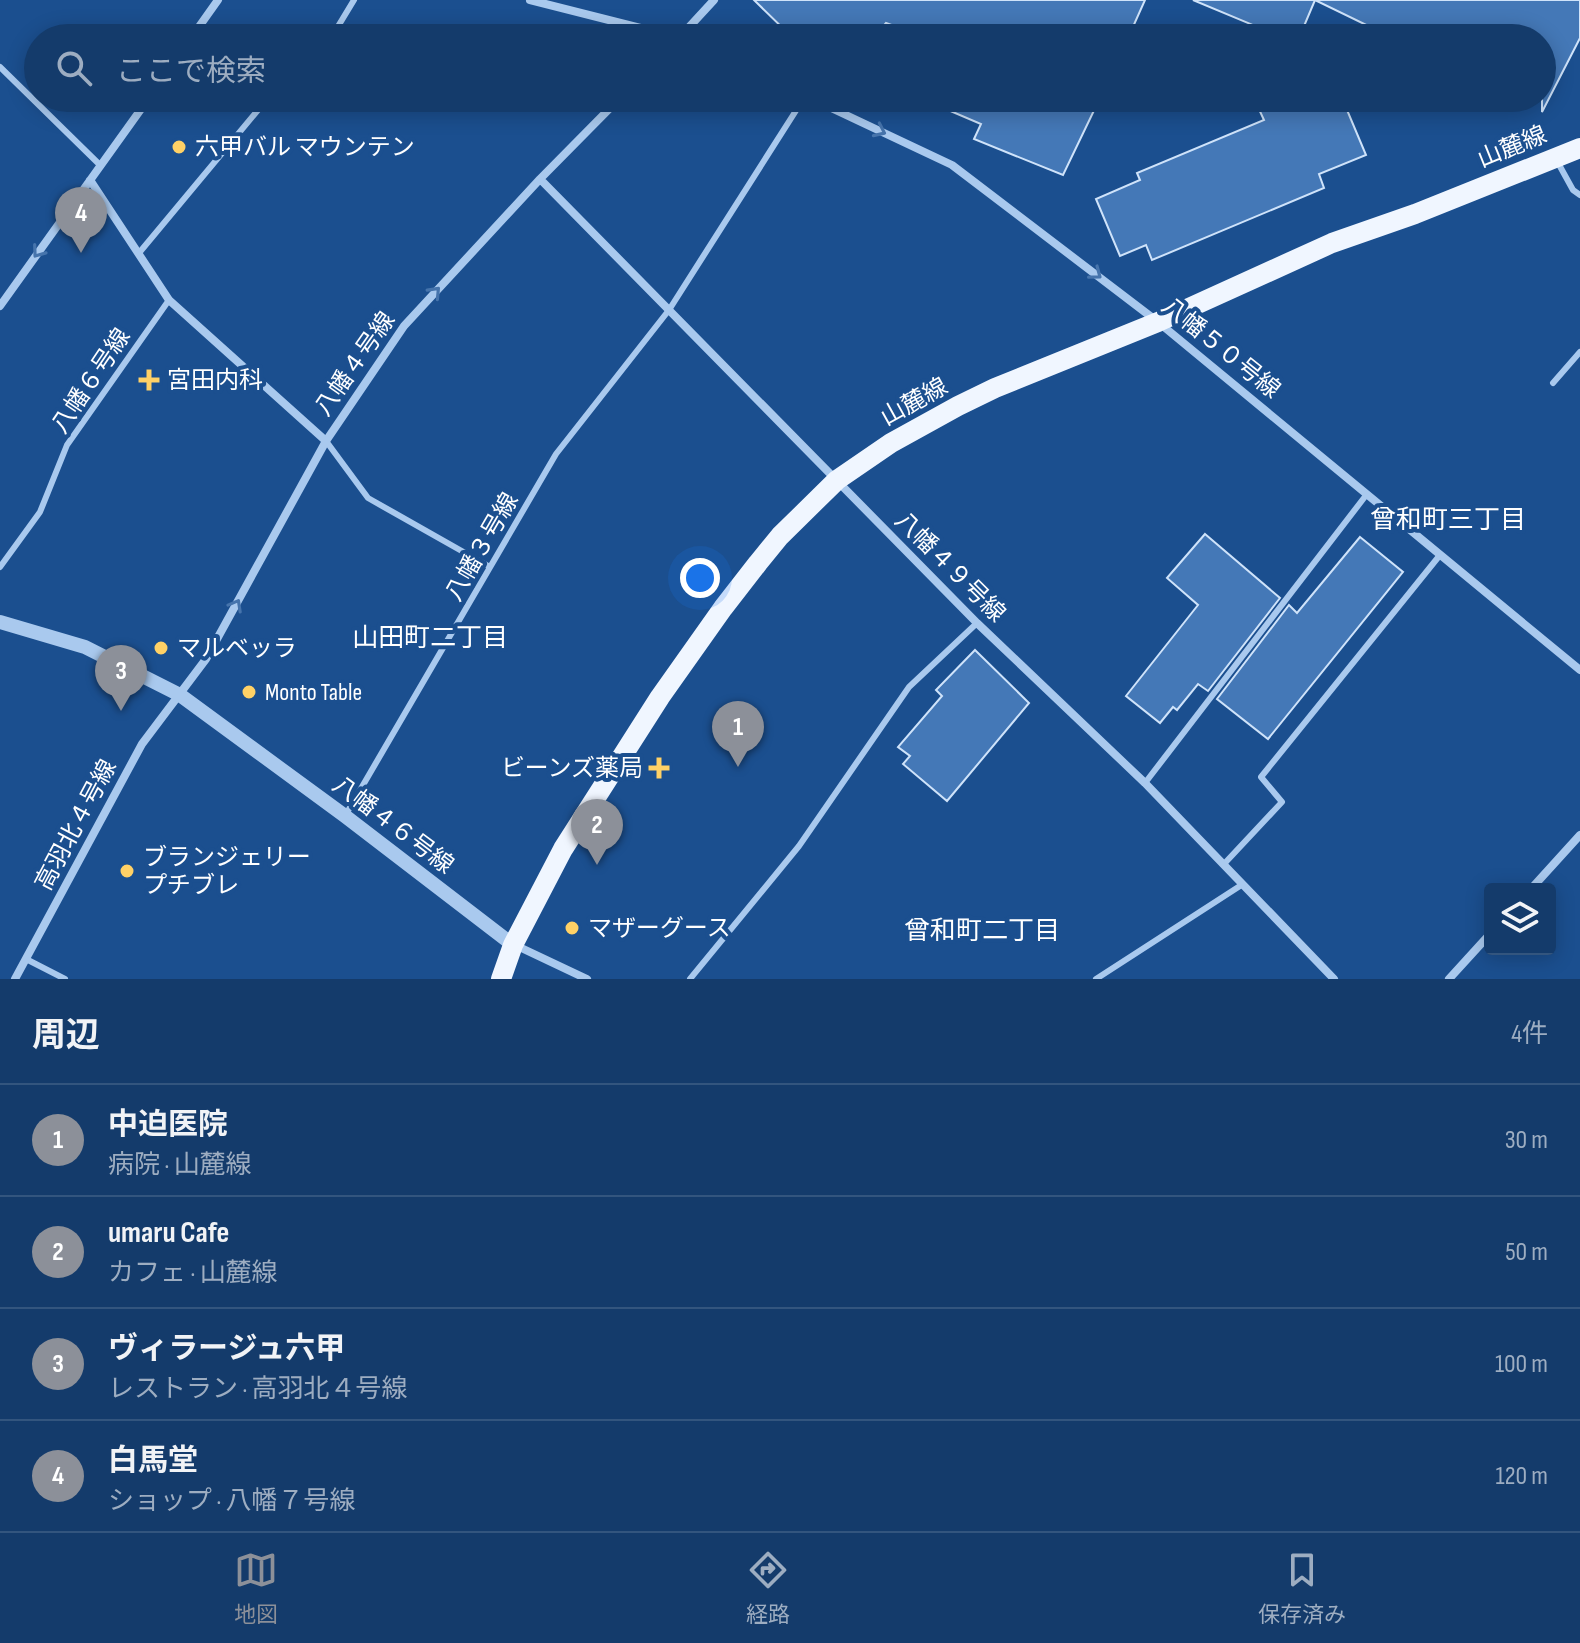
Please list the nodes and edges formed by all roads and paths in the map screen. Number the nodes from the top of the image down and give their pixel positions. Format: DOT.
graph roads {
  1 [pos="218,0"];
  2 [pos="354,0"];
  3 [pos="530,0"];
  4 [pos="714,0"];
  5 [pos="201,24"];
  6 [pos="339,24"];
  7 [pos="624,24"];
  8 [pos="692,24"];
  9 [pos="0,67"];
  10 [pos="24,91"];
  11 [pos="46,112"];
  12 [pos="139,112"];
  13 [pos="256,112"];
  14 [pos="606,112"];
  15 [pos="798,112"];
  16 [pos="837,112"];
  17 [pos="1580,148"];
  18 [pos="1556,158"];
  19 [pos="101,166"];
  20 [pos="540,179"];
  21 [pos="90,180"];
  22 [pos="1580,195"];
  23 [pos="139,253"];
  24 [pos="169,300"];
  25 [pos="0,306"];
  26 [pos="669,310"];
  27 [pos="1158,322"];
  28 [pos="1580,352"];
  29 [pos="1553,383"];
  30 [pos="326,441"];
  31 [pos="837,480"];
  32 [pos="1367,494"];
  33 [pos="1440,555"];
  34 [pos="0,567"];
  35 [pos="490,567"];
  36 [pos="0,622"];
  37 [pos="977,623"];
  38 [pos="1580,670"];
  39 [pos="180,695"];
  40 [pos="1145,783"];
  41 [pos="345,816"];
  42 [pos="1580,835"];
  43 [pos="1224,864"];
  44 [pos="1536,883"];
  45 [pos="1243,884"];
  46 [pos="1484,941"];
  47 [pos="513,945"];
  48 [pos="26,959"];
  49 [pos="15,979"];
  50 [pos="65,979"];
  51 [pos="501,979"];
  52 [pos="587,979"];
  53 [pos="690,979"];
  54 [pos="1096,979"];
  55 [pos="1334,979"];
  56 [pos="1449,979"];
  1 -- 5 [label="street"];
  2 -- 6 [label="lane"];
  3 -- 7 [label="street"];
  4 -- 8 [label="street"];
  9 -- 10 [label="lane"];
  11 -- 19 [label="lane"];
  12 -- 19 [label="street"];
  13 -- 23 [label="lane"];
  14 -- 20 [label="street, 八幡４号線"];
  15 -- 26 [label="lane, 八幡３号線"];
  16 -- 27 [label="street, 八幡５０号線, one-way"];
  17 -- 18 [label="main road, 山麓線"];
  18 -- 22 [label="lane"];
  18 -- 27 [label="main road, 山麓線"];
  19 -- 21 [label="street"];
  20 -- 26 [label="street, 八幡４９号線"];
  30 -- 20 [label="street, 八幡４号線, one-way"];
  21 -- 23 [label="street"];
  21 -- 25 [label="street, one-way"];
  23 -- 24 [label="street"];
  24 -- 30 [label="street"];
  24 -- 34 [label="lane, 八幡６号線"];
  26 -- 31 [label="street, 八幡４９号線"];
  26 -- 35 [label="lane, 八幡３号線"];
  27 -- 31 [label="main road, 山麓線"];
  27 -- 32 [label="street, 八幡５０号線"];
  28 -- 29 [label="lane"];
  30 -- 35 [label="lane"];
  39 -- 30 [label="street, 八幡４号線, one-way"];
  31 -- 37 [label="street, 八幡４９号線"];
  31 -- 47 [label="main road, 山麓線"];
  32 -- 33 [label="street, 八幡５０号線"];
  32 -- 40 [label="lane"];
  33 -- 38 [label="street, 八幡５０号線"];
  33 -- 43 [label="lane"];
  35 -- 41 [label="lane, 八幡３号線"];
  36 -- 39 [label="street, 八幡４６号線"];
  37 -- 40 [label="street, 八幡４９号線"];
  37 -- 53 [label="lane"];
  39 -- 41 [label="street, 八幡４６号線"];
  39 -- 48 [label="street, 高羽北４号線"];
  40 -- 43 [label="street, 八幡４９号線"];
  41 -- 47 [label="street, 八幡４６号線"];
  42 -- 44 [label="street"];
  43 -- 45 [label="street, 八幡４９号線"];
  45 -- 54 [label="lane"];
  45 -- 55 [label="street, 八幡４９号線"];
  46 -- 56 [label="street"];
  47 -- 51 [label="main road, 山麓線"];
  47 -- 52 [label="street, 八幡４６号線"];
  48 -- 49 [label="street, 高羽北４号線"];
  48 -- 50 [label="lane"];
}
